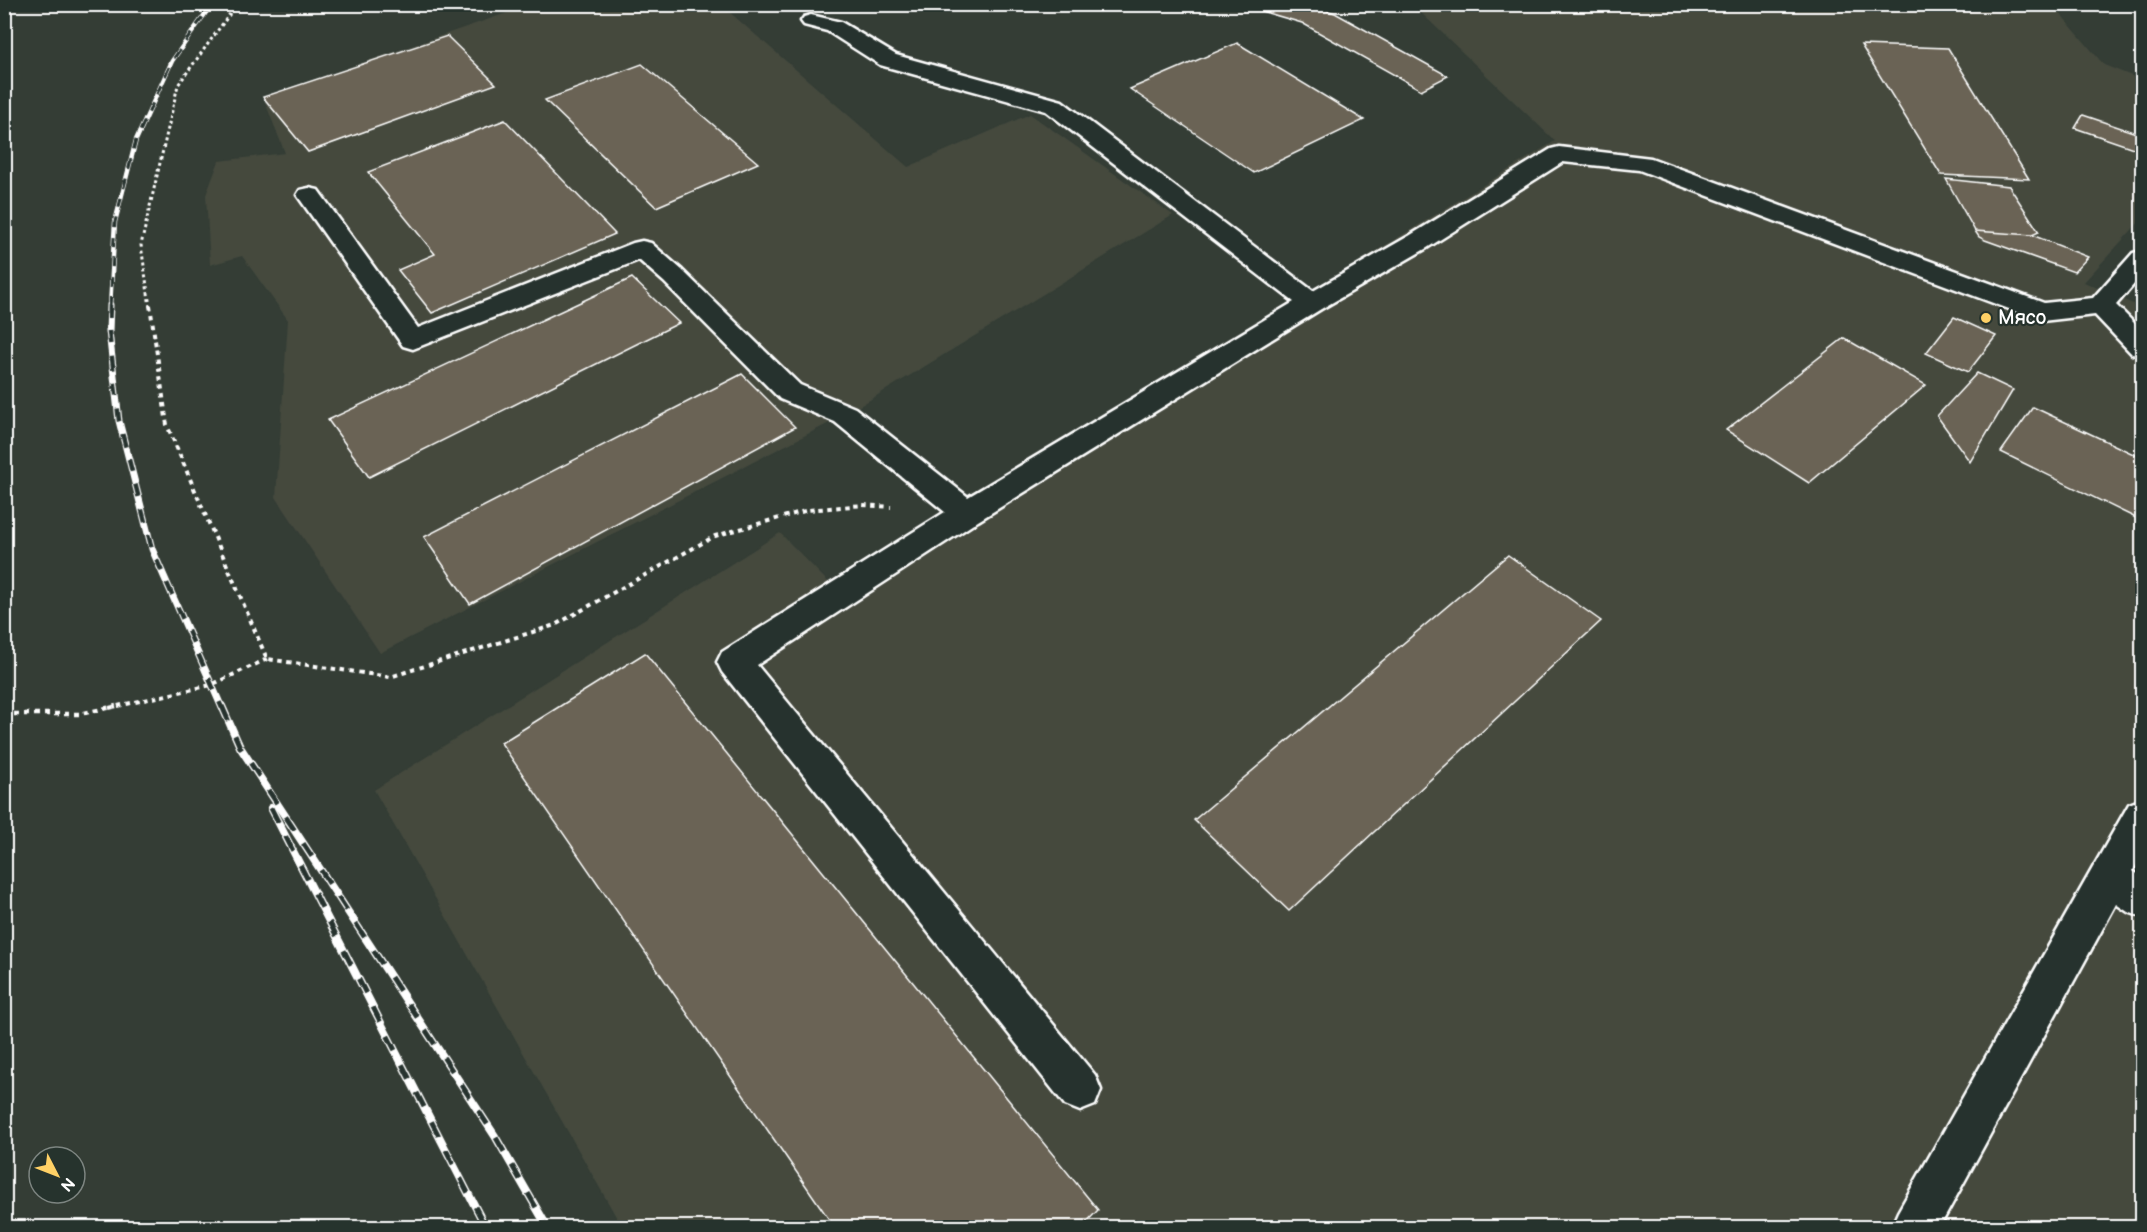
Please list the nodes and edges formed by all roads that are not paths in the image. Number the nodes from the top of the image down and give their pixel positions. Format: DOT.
graph roads {
  1 [pos="811,21"];
  2 [pos="309,195"];
  3 [pos="2142,259"];
  4 [pos="1312,303"];
  5 [pos="2101,306"];
  6 [pos="2142,347"];
  7 [pos="967,513"];
  8 [pos="2142,816"];
  9 [pos="2126,888"];
  10 [pos="1080,1090"];
  11 [pos="1914,1227"];
  1 -- 4 [label="street"];
  2 -- 7 [label="street"];
  3 -- 5 [label="street"];
  4 -- 5 [label="street"];
  4 -- 7 [label="street"];
  5 -- 6 [label="street"];
  7 -- 10 [label="street"];
  8 -- 9 [label="street"];
  9 -- 11 [label="street"];
}
